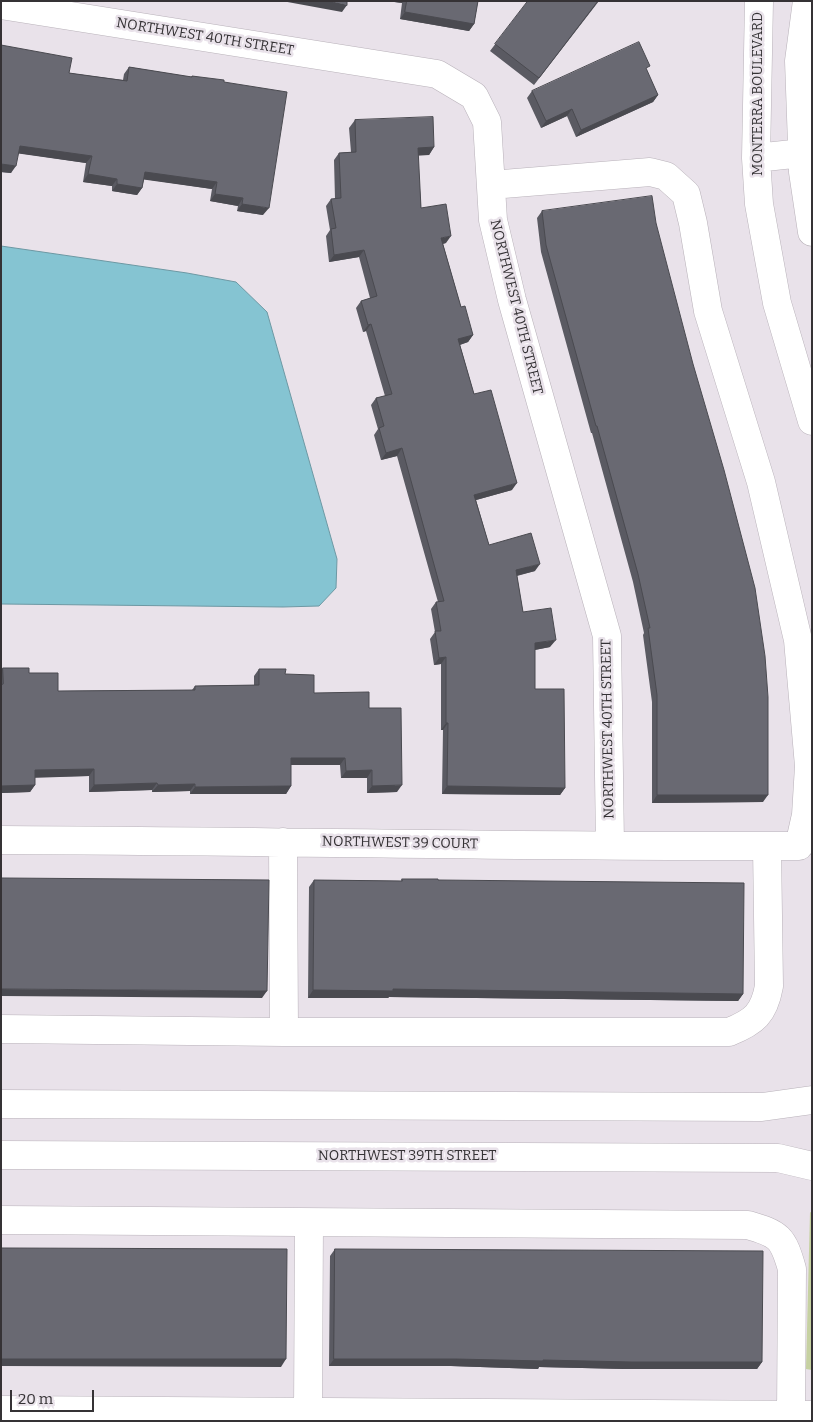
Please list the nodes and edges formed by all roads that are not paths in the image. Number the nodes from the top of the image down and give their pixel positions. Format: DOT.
graph roads {
  1 [pos="760,1"];
  2 [pos="807,1"];
  3 [pos="1,5"];
  4 [pos="802,153"];
  5 [pos="756,158"];
  6 [pos="491,185"];
  7 [pos="812,232"];
  8 [pos="812,421"];
  9 [pos="1,840"];
  10 [pos="284,842"];
  11 [pos="610,845"];
  12 [pos="767,846"];
  13 [pos="1,1029"];
  14 [pos="284,1032"];
  15 [pos="812,1100"];
  16 [pos="1,1104"];
  17 [pos="1,1155"];
  18 [pos="812,1166"];
  19 [pos="1,1220"];
  20 [pos="309,1223"];
  21 [pos="1,1410"];
  22 [pos="308,1412"];
  23 [pos="801,1415"];
  1 -- 5 [label="street, MONTERRA BOULEVARD"];
  2 -- 4 [label="street"];
  3 -- 6 [label="street, NORTHWEST 40TH STREET"];
  4 -- 5 [label="street"];
  4 -- 7 [label="street"];
  5 -- 8 [label="street, MONTERRA BOULEVARD"];
  6 -- 11 [label="street, NORTHWEST 40TH STREET"];
  6 -- 12 [label="street, NORTHWEST 39 COURT"];
  9 -- 10 [label="street, NORTHWEST 39 COURT"];
  10 -- 11 [label="street, NORTHWEST 39 COURT"];
  10 -- 14 [label="street"];
  11 -- 12 [label="street, NORTHWEST 39 COURT"];
  12 -- 14 [label="street"];
  13 -- 14 [label="street"];
  15 -- 16 [label="street"];
  17 -- 18 [label="street, NORTHWEST 39TH STREET"];
  19 -- 20 [label="street"];
  20 -- 22 [label="street"];
  20 -- 23 [label="street"];
  21 -- 22 [label="street"];
  22 -- 23 [label="street"];
}
